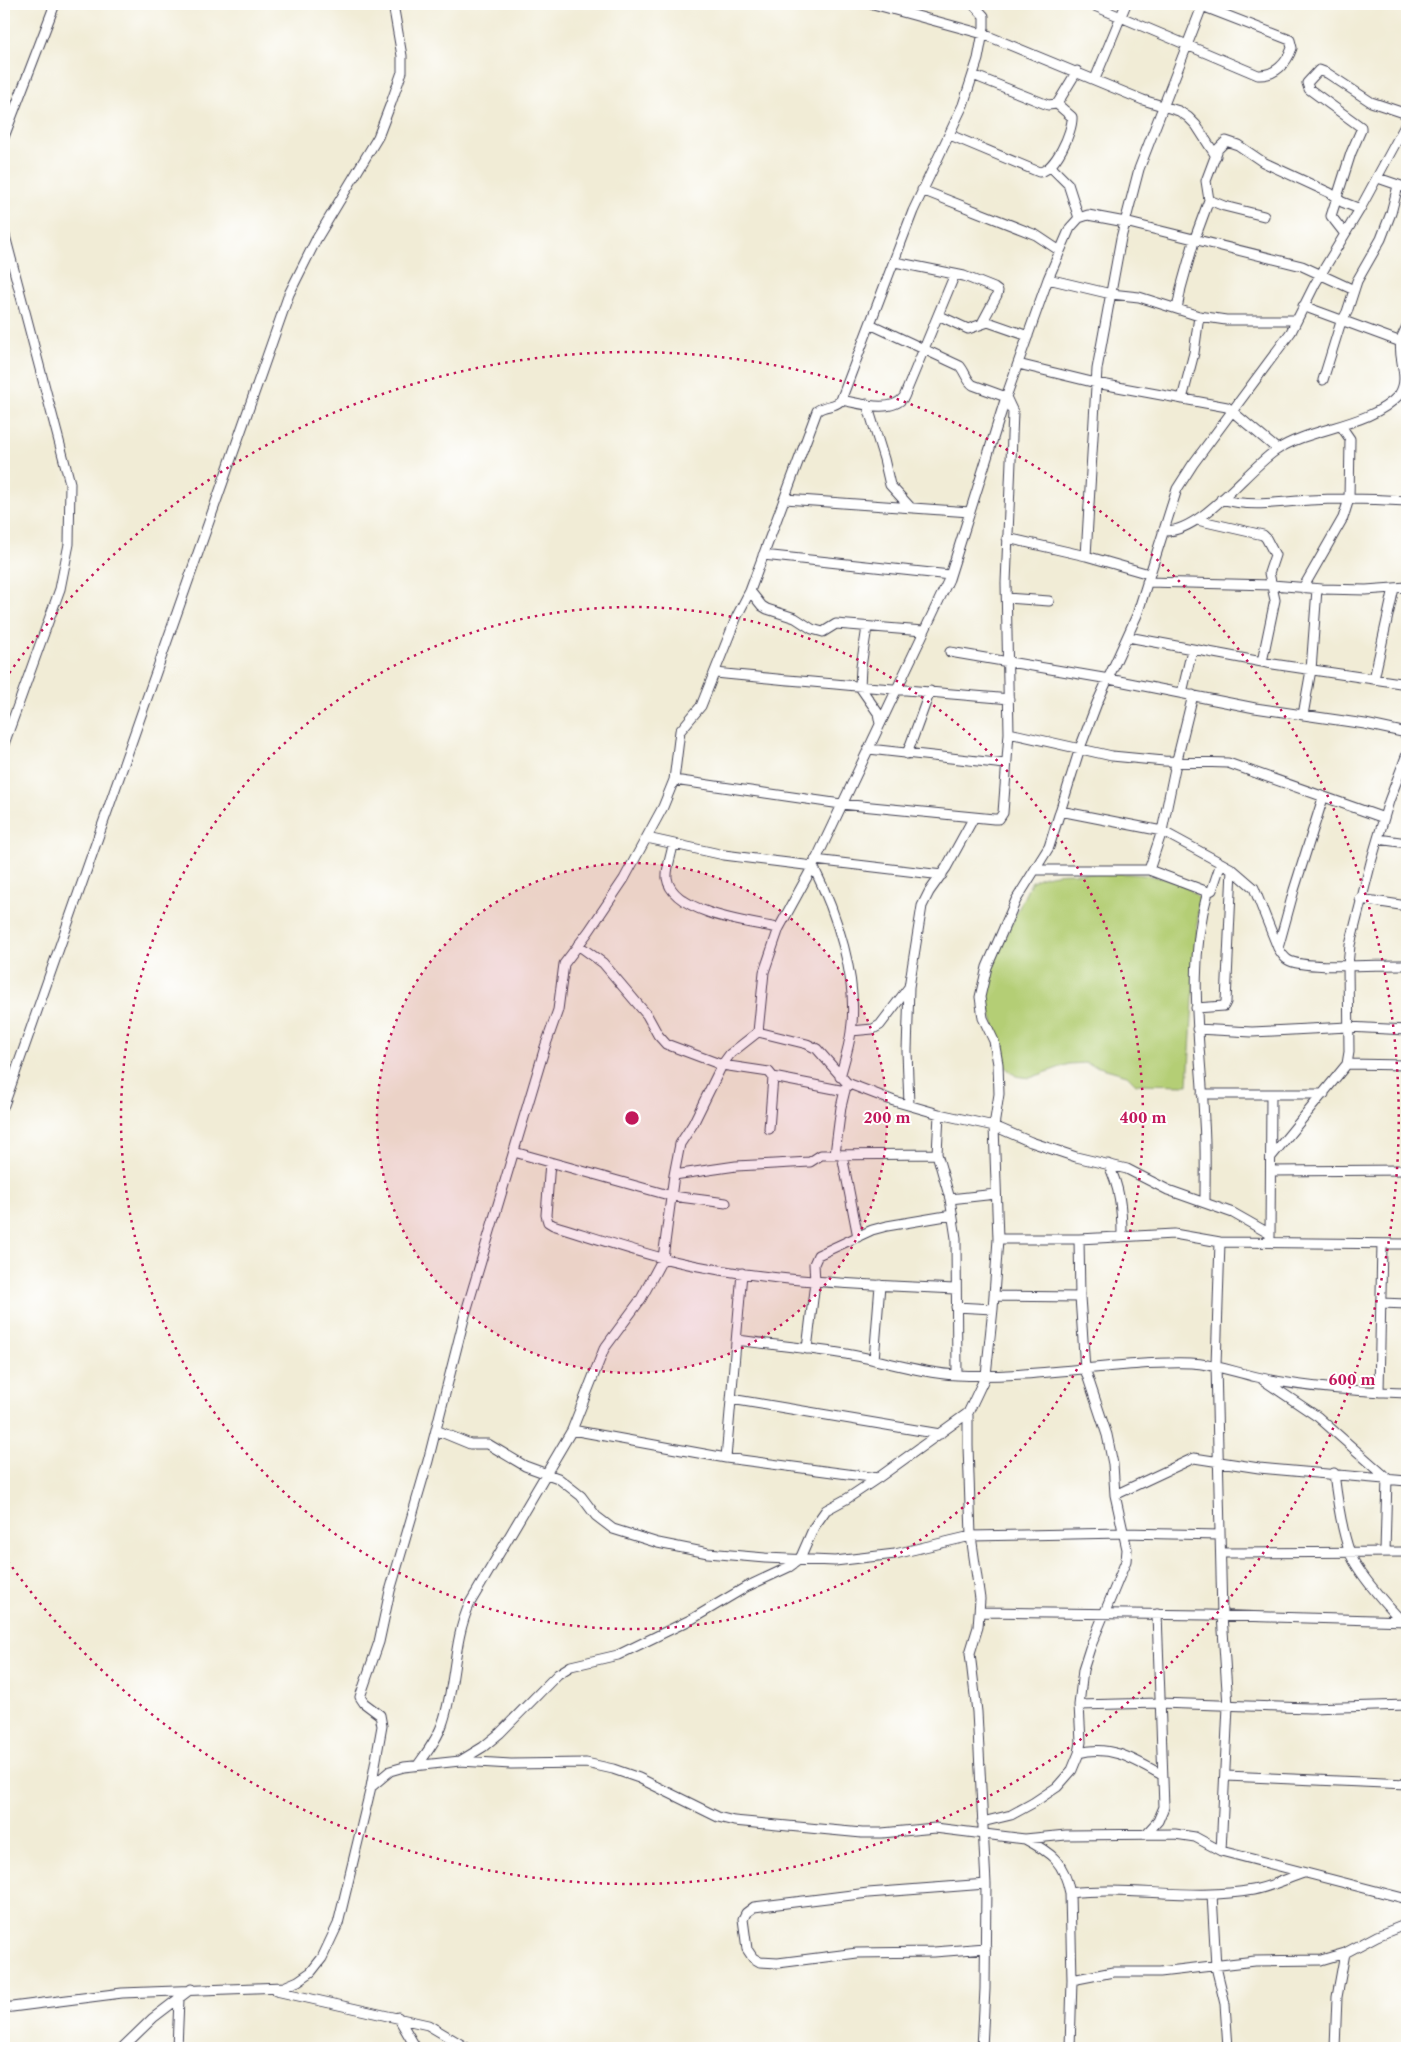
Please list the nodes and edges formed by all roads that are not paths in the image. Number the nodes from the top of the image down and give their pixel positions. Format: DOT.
graph roads {
  1 [pos="55,4"];
  2 [pos="393,4"];
  3 [pos="873,4"];
  4 [pos="973,4"];
  5 [pos="1090,4"];
  6 [pos="1126,4"];
  7 [pos="1201,4"];
  8 [pos="1121,16"];
  9 [pos="983,34"];
  10 [pos="1186,44"];
  11 [pos="1077,72"];
  12 [pos="972,75"];
  13 [pos="1095,79"];
  14 [pos="1057,104"];
  15 [pos="1163,106"];
  16 [pos="1407,114"];
  17 [pos="1407,122"];
  18 [pos="950,135"];
  19 [pos="4,137"];
  20 [pos="1216,156"];
  21 [pos="1051,167"];
  22 [pos="1378,178"];
  23 [pos="1403,187"];
  24 [pos="922,190"];
  25 [pos="1336,197"];
  26 [pos="1209,200"];
  27 [pos="1360,209"];
  28 [pos="1264,216"];
  29 [pos="1079,218"];
  30 [pos="1125,222"];
  31 [pos="4,232"];
  32 [pos="1345,234"];
  33 [pos="1195,238"];
  34 [pos="1060,251"];
  35 [pos="895,262"];
  36 [pos="955,274"];
  37 [pos="1321,274"];
  38 [pos="1048,279"];
  39 [pos="1354,290"];
  40 [pos="1111,294"];
  41 [pos="1303,306"];
  42 [pos="1177,309"];
  43 [pos="938,315"];
  44 [pos="1199,316"];
  45 [pos="1297,320"];
  46 [pos="1343,320"];
  47 [pos="982,323"];
  48 [pos="870,324"];
  49 [pos="1407,326"];
  50 [pos="1028,336"];
  51 [pos="1401,342"];
  52 [pos="924,348"];
  53 [pos="1018,364"];
  54 [pos="1323,380"];
  55 [pos="1096,383"];
  56 [pos="1406,385"];
  57 [pos="1006,397"];
  58 [pos="1182,399"];
  59 [pos="841,400"];
  60 [pos="867,404"];
  61 [pos="1233,411"];
  62 [pos="1341,426"];
  63 [pos="1277,449"];
  64 [pos="1222,498"];
  65 [pos="784,499"];
  66 [pos="1349,499"];
  67 [pos="1407,501"];
  68 [pos="911,508"];
  69 [pos="970,512"];
  70 [pos="1197,520"];
  71 [pos="1163,531"];
  72 [pos="1007,538"];
  73 [pos="763,555"];
  74 [pos="1086,556"];
  75 [pos="950,575"];
  76 [pos="1148,578"];
  77 [pos="1272,585"];
  78 [pos="1407,587"];
  79 [pos="1303,588"];
  80 [pos="1394,588"];
  81 [pos="1317,589"];
  82 [pos="750,590"];
  83 [pos="1007,598"];
  84 [pos="1049,601"];
  85 [pos="867,627"];
  86 [pos="924,631"];
  87 [pos="1128,637"];
  88 [pos="1192,650"];
  89 [pos="950,652"];
  90 [pos="1008,662"];
  91 [pos="1262,662"];
  92 [pos="1311,670"];
  93 [pos="716,672"];
  94 [pos="1109,679"];
  95 [pos="1374,679"];
  96 [pos="1407,684"];
  97 [pos="860,687"];
  98 [pos="897,688"];
  99 [pos="930,692"];
  100 [pos="1182,693"];
  101 [pos="1193,695"];
  102 [pos="1009,699"];
  103 [pos="1303,715"];
  104 [pos="880,724"];
  105 [pos="1008,732"];
  106 [pos="1407,733"];
  107 [pos="4,744"];
  108 [pos="1080,748"];
  109 [pos="869,749"];
  110 [pos="907,754"];
  111 [pos="1407,754"];
  112 [pos="1177,762"];
  113 [pos="1005,764"];
  114 [pos="674,780"];
  115 [pos="1323,798"];
  116 [pos="841,804"];
  117 [pos="1060,811"];
  118 [pos="974,817"];
  119 [pos="1384,818"];
  120 [pos="1162,831"];
  121 [pos="647,838"];
  122 [pos="1378,839"];
  123 [pos="1407,843"];
  124 [pos="673,844"];
  125 [pos="814,863"];
  126 [pos="1221,863"];
  127 [pos="1232,869"];
  128 [pos="1035,870"];
  129 [pos="1149,870"];
  130 [pos="942,875"];
  131 [pos="1208,892"];
  132 [pos="1360,898"];
  133 [pos="1407,906"];
  134 [pos="779,928"];
  135 [pos="578,945"];
  136 [pos="1278,948"];
  137 [pos="1348,965"];
  138 [pos="1407,965"];
  139 [pos="909,987"];
  140 [pos="1196,1008"];
  141 [pos="1348,1027"];
  142 [pos="1197,1029"];
  143 [pos="1407,1030"];
  144 [pos="851,1031"];
  145 [pos="758,1032"];
  146 [pos="1346,1064"];
  147 [pos="722,1065"];
  148 [pos="1407,1065"];
  149 [pos="773,1077"];
  150 [pos="844,1084"];
  151 [pos="1202,1094"];
  152 [pos="1324,1094"];
  153 [pos="1271,1095"];
  154 [pos="4,1105"];
  155 [pos="909,1105"];
  156 [pos="939,1114"];
  157 [pos="994,1126"];
  158 [pos="770,1129"];
  159 [pos="514,1152"];
  160 [pos="937,1154"];
  161 [pos="838,1155"];
  162 [pos="1271,1157"];
  163 [pos="550,1162"];
  164 [pos="1108,1164"];
  165 [pos="1407,1170"];
  166 [pos="1271,1171"];
  167 [pos="674,1175"];
  168 [pos="996,1194"];
  169 [pos="672,1196"];
  170 [pos="950,1199"];
  171 [pos="1205,1202"];
  172 [pos="726,1203"];
  173 [pos="952,1215"];
  174 [pos="1122,1235"];
  175 [pos="858,1237"];
  176 [pos="1270,1238"];
  177 [pos="998,1239"];
  178 [pos="1079,1239"];
  179 [pos="1220,1242"];
  180 [pos="1382,1244"];
  181 [pos="1407,1244"];
  182 [pos="663,1258"];
  183 [pos="742,1273"];
  184 [pos="815,1282"];
  185 [pos="880,1285"];
  186 [pos="956,1289"];
  187 [pos="994,1296"];
  188 [pos="1080,1297"];
  189 [pos="1381,1303"];
  190 [pos="1407,1304"];
  191 [pos="956,1307"];
  192 [pos="993,1309"];
  193 [pos="737,1340"];
  194 [pos="807,1349"];
  195 [pos="874,1360"];
  196 [pos="1216,1365"];
  197 [pos="1085,1369"];
  198 [pos="957,1375"];
  199 [pos="986,1375"];
  200 [pos="1257,1377"];
  201 [pos="1379,1392"];
  202 [pos="1407,1393"];
  203 [pos="731,1399"];
  204 [pos="968,1413"];
  205 [pos="436,1430"];
  206 [pos="572,1430"];
  207 [pos="940,1434"];
  208 [pos="726,1458"];
  209 [pos="1219,1463"];
  210 [pos="1334,1473"];
  211 [pos="545,1474"];
  212 [pos="878,1478"];
  213 [pos="1387,1478"];
  214 [pos="1407,1481"];
  215 [pos="1115,1495"];
  216 [pos="1124,1533"];
  217 [pos="1220,1535"];
  218 [pos="971,1536"];
  219 [pos="1385,1552"];
  220 [pos="1407,1552"];
  221 [pos="1221,1553"];
  222 [pos="1350,1553"];
  223 [pos="800,1559"];
  224 [pos="980,1612"];
  225 [pos="1105,1614"];
  226 [pos="1157,1614"];
  227 [pos="1222,1616"];
  228 [pos="1405,1621"];
  229 [pos="1159,1703"];
  230 [pos="1079,1705"];
  231 [pos="1407,1705"];
  232 [pos="1228,1706"];
  233 [pos="1079,1753"];
  234 [pos="460,1761"];
  235 [pos="418,1765"];
  236 [pos="1162,1775"];
  237 [pos="1226,1776"];
  238 [pos="1407,1784"];
  239 [pos="371,1787"];
  240 [pos="982,1822"];
  241 [pos="982,1833"];
  242 [pos="1146,1834"];
  243 [pos="1025,1839"];
  244 [pos="1221,1851"];
  245 [pos="1305,1872"];
  246 [pos="986,1884"];
  247 [pos="1070,1893"];
  248 [pos="1212,1894"];
  249 [pos="1407,1898"];
  250 [pos="1407,1924"];
  251 [pos="986,1948"];
  252 [pos="1345,1953"];
  253 [pos="1216,1966"];
  254 [pos="1072,1980"];
  255 [pos="191,1989"];
  256 [pos="269,1989"];
  257 [pos="179,1998"];
  258 [pos="4,2008"];
  259 [pos="398,2017"];
  260 [pos="122,2048"];
  261 [pos="178,2048"];
  262 [pos="416,2048"];
  263 [pos="467,2048"];
  264 [pos="982,2048"];
  265 [pos="1070,2048"];
  266 [pos="1228,2048"];
  267 [pos="1335,2048"];
  1 -- 19 [label="street"];
  2 -- 154 [label="street"];
  3 -- 9 [label="street"];
  4 -- 9 [label="street"];
  5 -- 8 [label="street"];
  6 -- 8 [label="street"];
  7 -- 10 [label="street"];
  7 -- 10 [label="street"];
  8 -- 10 [label="street"];
  8 -- 13 [label="street"];
  9 -- 11 [label="street"];
  9 -- 12 [label="street"];
  10 -- 15 [label="street"];
  11 -- 13 [label="street"];
  11 -- 14 [label="street"];
  12 -- 14 [label="street"];
  12 -- 18 [label="street"];
  13 -- 15 [label="street"];
  14 -- 21 [label="street"];
  15 -- 20 [label="street"];
  15 -- 30 [label="street"];
  16 -- 25 [label="street"];
  17 -- 22 [label="street"];
  18 -- 21 [label="street"];
  18 -- 24 [label="street"];
  20 -- 25 [label="street"];
  20 -- 26 [label="street"];
  21 -- 29 [label="street"];
  22 -- 23 [label="street"];
  22 -- 27 [label="street"];
  23 -- 39 [label="street"];
  24 -- 34 [label="street"];
  24 -- 35 [label="street"];
  25 -- 27 [label="street"];
  25 -- 32 [label="street"];
  26 -- 28 [label="street"];
  26 -- 33 [label="street"];
  27 -- 32 [label="street"];
  29 -- 30 [label="street"];
  29 -- 34 [label="street"];
  30 -- 33 [label="street"];
  30 -- 40 [label="street"];
  31 -- 107 [label="street"];
  32 -- 37 [label="street"];
  33 -- 37 [label="street"];
  33 -- 42 [label="street"];
  34 -- 38 [label="street"];
  35 -- 36 [label="street"];
  35 -- 48 [label="street"];
  36 -- 43 [label="street"];
  36 -- 47 [label="street"];
  37 -- 39 [label="street"];
  37 -- 41 [label="street"];
  38 -- 40 [label="street"];
  38 -- 50 [label="street"];
  39 -- 46 [label="street"];
  40 -- 42 [label="street"];
  40 -- 55 [label="street"];
  41 -- 45 [label="street"];
  41 -- 46 [label="street"];
  42 -- 44 [label="street"];
  43 -- 47 [label="street"];
  43 -- 52 [label="street"];
  44 -- 45 [label="street"];
  44 -- 58 [label="street"];
  45 -- 61 [label="street"];
  46 -- 51 [label="street"];
  46 -- 54 [label="street"];
  47 -- 50 [label="street"];
  48 -- 52 [label="street"];
  48 -- 59 [label="street"];
  49 -- 51 [label="street"];
  50 -- 53 [label="street"];
  51 -- 56 [label="street"];
  52 -- 57 [label="street"];
  52 -- 60 [label="street"];
  53 -- 55 [label="street"];
  53 -- 57 [label="street"];
  55 -- 58 [label="street"];
  55 -- 74 [label="street"];
  56 -- 62 [label="street"];
  57 -- 69 [label="street"];
  57 -- 72 [label="street"];
  58 -- 61 [label="street"];
  59 -- 60 [label="street"];
  59 -- 65 [label="street"];
  60 -- 68 [label="street"];
  61 -- 63 [label="street"];
  61 -- 71 [label="street"];
  62 -- 63 [label="street"];
  62 -- 66 [label="street"];
  63 -- 64 [label="street"];
  64 -- 66 [label="street"];
  64 -- 70 [label="street"];
  65 -- 68 [label="street"];
  65 -- 73 [label="street"];
  66 -- 67 [label="street"];
  66 -- 79 [label="street"];
  68 -- 69 [label="street"];
  69 -- 75 [label="street"];
  70 -- 71 [label="street"];
  70 -- 77 [label="street"];
  71 -- 76 [label="street"];
  72 -- 74 [label="street"];
  72 -- 83 [label="street"];
  73 -- 75 [label="street"];
  73 -- 82 [label="street"];
  74 -- 76 [label="street"];
  75 -- 86 [label="street"];
  76 -- 77 [label="street"];
  76 -- 87 [label="street"];
  77 -- 79 [label="street"];
  77 -- 91 [label="street"];
  78 -- 80 [label="street"];
  79 -- 81 [label="street"];
  80 -- 81 [label="street"];
  80 -- 95 [label="street"];
  81 -- 92 [label="street"];
  82 -- 85 [label="street"];
  82 -- 93 [label="street"];
  83 -- 84 [label="street"];
  83 -- 90 [label="street"];
  85 -- 86 [label="street"];
  85 -- 97 [label="street"];
  86 -- 98 [label="street"];
  87 -- 88 [label="street"];
  87 -- 94 [label="street"];
  88 -- 91 [label="street"];
  88 -- 100 [label="street"];
  89 -- 90 [label="street"];
  90 -- 94 [label="street"];
  90 -- 102 [label="street"];
  91 -- 92 [label="street"];
  92 -- 95 [label="street"];
  92 -- 103 [label="street"];
  93 -- 97 [label="street"];
  93 -- 114 [label="street"];
  94 -- 100 [label="street"];
  94 -- 108 [label="street"];
  95 -- 96 [label="street"];
  97 -- 98 [label="street"];
  97 -- 104 [label="street"];
  98 -- 99 [label="street"];
  98 -- 104 [label="street"];
  99 -- 102 [label="street"];
  99 -- 110 [label="street"];
  100 -- 101 [label="street"];
  101 -- 103 [label="street"];
  101 -- 112 [label="street"];
  102 -- 105 [label="street"];
  103 -- 106 [label="street"];
  104 -- 109 [label="street"];
  105 -- 108 [label="street"];
  105 -- 113 [label="street"];
  108 -- 112 [label="street"];
  108 -- 117 [label="street"];
  109 -- 110 [label="street"];
  109 -- 116 [label="street"];
  110 -- 113 [label="street"];
  111 -- 119 [label="street"];
  112 -- 115 [label="street"];
  112 -- 120 [label="street"];
  113 -- 118 [label="street"];
  114 -- 116 [label="street"];
  114 -- 121 [label="street"];
  115 -- 119 [label="street"];
  115 -- 136 [label="street"];
  116 -- 118 [label="street"];
  116 -- 125 [label="street"];
  117 -- 120 [label="street"];
  117 -- 128 [label="street"];
  118 -- 130 [label="street"];
  119 -- 122 [label="street"];
  120 -- 126 [label="street"];
  120 -- 129 [label="street"];
  121 -- 124 [label="street"];
  121 -- 135 [label="street"];
  122 -- 123 [label="street"];
  122 -- 132 [label="street"];
  124 -- 125 [label="street"];
  124 -- 134 [label="street"];
  125 -- 130 [label="street"];
  125 -- 134 [label="street"];
  125 -- 144 [label="street"];
  126 -- 127 [label="street"];
  126 -- 131 [label="street"];
  127 -- 136 [label="street"];
  127 -- 140 [label="street"];
  128 -- 129 [label="street"];
  128 -- 157 [label="street"];
  129 -- 131 [label="street"];
  130 -- 139 [label="street"];
  131 -- 140 [label="street"];
  132 -- 133 [label="street"];
  132 -- 137 [label="street"];
  134 -- 145 [label="street"];
  135 -- 147 [label="street"];
  135 -- 159 [label="street"];
  136 -- 137 [label="street"];
  137 -- 138 [label="street"];
  137 -- 141 [label="street"];
  139 -- 144 [label="street"];
  139 -- 155 [label="street"];
  140 -- 142 [label="street"];
  141 -- 142 [label="street"];
  141 -- 143 [label="street"];
  141 -- 146 [label="street"];
  142 -- 151 [label="street"];
  144 -- 150 [label="street"];
  145 -- 147 [label="street"];
  145 -- 150 [label="street"];
  146 -- 148 [label="street"];
  146 -- 152 [label="street"];
  147 -- 149 [label="street"];
  147 -- 167 [label="street"];
  149 -- 150 [label="street"];
  149 -- 158 [label="street"];
  150 -- 155 [label="street"];
  150 -- 161 [label="street"];
  151 -- 153 [label="street"];
  151 -- 171 [label="street"];
  152 -- 153 [label="street"];
  152 -- 162 [label="street"];
  153 -- 162 [label="street"];
  155 -- 156 [label="street"];
  156 -- 157 [label="street"];
  156 -- 160 [label="street"];
  157 -- 164 [label="street"];
  157 -- 168 [label="street"];
  159 -- 163 [label="street"];
  159 -- 205 [label="street"];
  160 -- 161 [label="street"];
  160 -- 170 [label="street"];
  161 -- 167 [label="street"];
  161 -- 175 [label="street"];
  162 -- 166 [label="street"];
  163 -- 169 [label="street"];
  163 -- 182 [label="street"];
  164 -- 171 [label="street"];
  164 -- 174 [label="street"];
  165 -- 166 [label="street"];
  166 -- 176 [label="street"];
  167 -- 169 [label="street"];
  168 -- 170 [label="street"];
  168 -- 177 [label="street"];
  169 -- 172 [label="street"];
  169 -- 182 [label="street"];
  170 -- 173 [label="street"];
  171 -- 176 [label="street"];
  173 -- 175 [label="street"];
  173 -- 186 [label="street"];
  174 -- 178 [label="street"];
  174 -- 179 [label="street"];
  175 -- 184 [label="street"];
  176 -- 179 [label="street"];
  176 -- 180 [label="street"];
  177 -- 178 [label="street"];
  177 -- 187 [label="street"];
  178 -- 188 [label="street"];
  179 -- 196 [label="street"];
  180 -- 181 [label="street"];
  180 -- 189 [label="street"];
  182 -- 183 [label="street"];
  182 -- 206 [label="street"];
  183 -- 184 [label="street"];
  183 -- 193 [label="street"];
  184 -- 185 [label="street"];
  184 -- 194 [label="street"];
  185 -- 186 [label="street"];
  185 -- 195 [label="street"];
  186 -- 191 [label="street"];
  187 -- 188 [label="street"];
  187 -- 192 [label="street"];
  188 -- 197 [label="street"];
  189 -- 190 [label="street"];
  189 -- 201 [label="street"];
  191 -- 192 [label="street"];
  191 -- 198 [label="street"];
  192 -- 199 [label="street"];
  193 -- 194 [label="street"];
  193 -- 203 [label="street"];
  194 -- 195 [label="street"];
  195 -- 198 [label="street"];
  196 -- 197 [label="street"];
  196 -- 200 [label="street"];
  196 -- 209 [label="street"];
  197 -- 199 [label="street"];
  197 -- 215 [label="street"];
  198 -- 199 [label="street"];
  199 -- 204 [label="street"];
  200 -- 201 [label="street"];
  200 -- 213 [label="street"];
  201 -- 202 [label="street"];
  203 -- 207 [label="street"];
  203 -- 208 [label="street"];
  204 -- 207 [label="street"];
  204 -- 218 [label="street"];
  205 -- 211 [label="street"];
  205 -- 239 [label="street"];
  206 -- 208 [label="street"];
  206 -- 211 [label="street"];
  207 -- 212 [label="street"];
  208 -- 212 [label="street"];
  209 -- 210 [label="street"];
  209 -- 215 [label="street"];
  209 -- 217 [label="street"];
  210 -- 213 [label="street"];
  210 -- 222 [label="street"];
  211 -- 223 [label="street"];
  211 -- 235 [label="street"];
  212 -- 223 [label="street"];
  213 -- 214 [label="street"];
  213 -- 219 [label="street"];
  215 -- 216 [label="street"];
  216 -- 217 [label="street"];
  216 -- 218 [label="street"];
  216 -- 225 [label="street"];
  217 -- 221 [label="street"];
  218 -- 223 [label="street"];
  218 -- 224 [label="street"];
  219 -- 220 [label="street"];
  219 -- 222 [label="street"];
  221 -- 222 [label="street"];
  221 -- 227 [label="street"];
  222 -- 228 [label="street"];
  223 -- 234 [label="street"];
  224 -- 225 [label="street"];
  224 -- 240 [label="street"];
  225 -- 226 [label="street"];
  225 -- 230 [label="street"];
  226 -- 227 [label="street"];
  226 -- 229 [label="street"];
  227 -- 228 [label="street"];
  227 -- 232 [label="street"];
  229 -- 230 [label="street"];
  229 -- 232 [label="street"];
  229 -- 236 [label="street"];
  230 -- 233 [label="street"];
  231 -- 232 [label="street"];
  232 -- 237 [label="street"];
  233 -- 236 [label="street"];
  233 -- 240 [label="street"];
  234 -- 235 [label="street"];
  234 -- 241 [label="street"];
  235 -- 239 [label="street"];
  236 -- 242 [label="street"];
  237 -- 238 [label="street"];
  237 -- 244 [label="street"];
  239 -- 256 [label="street"];
  240 -- 241 [label="street"];
  241 -- 243 [label="street"];
  241 -- 246 [label="street"];
  242 -- 243 [label="street"];
  242 -- 244 [label="street"];
  243 -- 247 [label="street"];
  244 -- 245 [label="street"];
  245 -- 248 [label="street"];
  245 -- 249 [label="street"];
  246 -- 251 [label="street"];
  246 -- 251 [label="street"];
  247 -- 248 [label="street"];
  247 -- 254 [label="street"];
  248 -- 253 [label="street"];
  250 -- 252 [label="street"];
  251 -- 264 [label="street"];
  252 -- 253 [label="street"];
  252 -- 267 [label="street"];
  253 -- 254 [label="street"];
  253 -- 266 [label="street"];
  254 -- 265 [label="street"];
  255 -- 256 [label="street"];
  255 -- 257 [label="street"];
  255 -- 258 [label="street"];
  256 -- 259 [label="street"];
  257 -- 260 [label="street"];
  257 -- 261 [label="street"];
  259 -- 262 [label="street"];
  259 -- 263 [label="street"];
}
